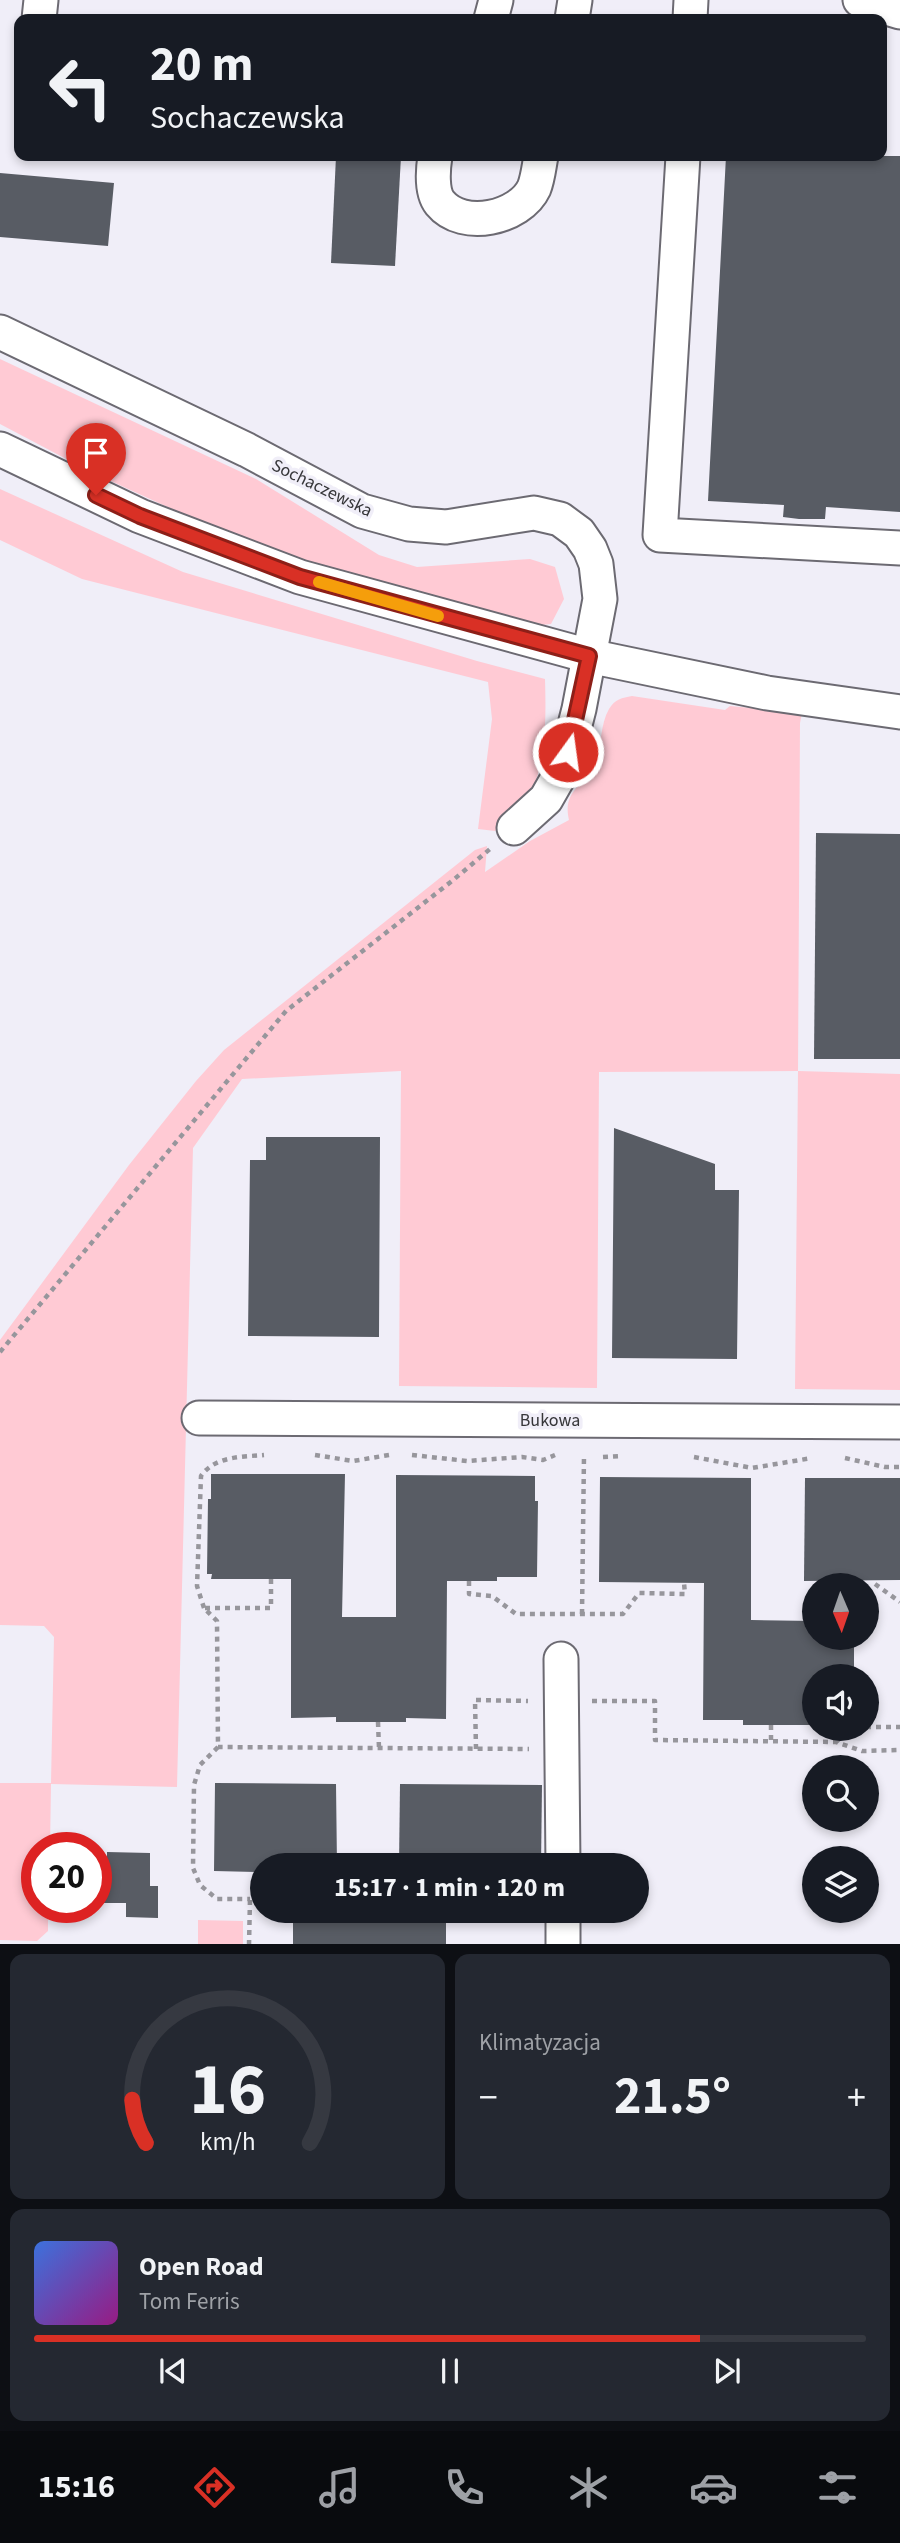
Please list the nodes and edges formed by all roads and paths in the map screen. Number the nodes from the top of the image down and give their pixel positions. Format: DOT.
graph roads {
  1 [pos="860,0"];
  2 [pos="900,12"];
  3 [pos="435,161"];
  4 [pos="540,161"];
  5 [pos="683,161"];
  6 [pos="0,332"];
  7 [pos="0,449"];
  8 [pos="900,548"];
  9 [pos="589,656"];
  10 [pos="900,712"];
  11 [pos="514,828"];
  12 [pos="0,1352"];
  13 [pos="199,1418"];
  14 [pos="900,1422"];
  15 [pos="560,1453"];
  16 [pos="271,1454"];
  17 [pos="310,1454"];
  18 [pos="394,1454"];
  19 [pos="402,1454"];
  20 [pos="575,1454"];
  21 [pos="630,1456"];
  22 [pos="836,1456"];
  23 [pos="602,1457"];
  24 [pos="692,1457"];
  25 [pos="818,1457"];
  26 [pos="900,1468"];
  27 [pos="271,1579"];
  28 [pos="469,1581"];
  29 [pos="684,1583"];
  30 [pos="879,1587"];
  31 [pos="900,1602"];
  32 [pos="204,1608"];
  33 [pos="582,1614"];
  34 [pos="561,1660"];
  35 [pos="561,1701"];
  36 [pos="378,1722"];
  37 [pos="771,1725"];
  38 [pos="879,1727"];
  39 [pos="900,1727"];
  40 [pos="771,1742"];
  41 [pos="836,1742"];
  42 [pos="218,1747"];
  43 [pos="379,1748"];
  44 [pos="476,1749"];
  45 [pos="562,1750"];
  46 [pos="900,1750"];
  47 [pos="562,1853"];
  48 [pos="250,1899"];
  49 [pos="563,1923"];
  50 [pos="249,1944"];
  51 [pos="563,1944"];
  1 -- 2 [label="street"];
  3 -- 4 [label="street"];
  5 -- 8 [label="street"];
  6 -- 9 [label="street, Sochaczewska"];
  7 -- 9 [label="street"];
  9 -- 10 [label="street"];
  9 -- 11 [label="street, Sochaczewska"];
  11 -- 12 [label="path"];
  13 -- 14 [label="street, Bukowa"];
  15 -- 19 [label="path"];
  16 -- 32 [label="path"];
  17 -- 18 [label="path"];
  20 -- 33 [label="path"];
  21 -- 23 [label="path"];
  22 -- 26 [label="path"];
  24 -- 25 [label="path"];
  27 -- 32 [label="path"];
  28 -- 33 [label="path"];
  29 -- 33 [label="path"];
  30 -- 31 [label="path"];
  32 -- 42 [label="path"];
  34 -- 35 [label="street"];
  35 -- 40 [label="path"];
  35 -- 44 [label="path"];
  35 -- 45 [label="street"];
  36 -- 43 [label="path"];
  37 -- 40 [label="path"];
  38 -- 39 [label="path"];
  40 -- 41 [label="path"];
  41 -- 46 [label="path"];
  42 -- 43 [label="path"];
  42 -- 48 [label="path"];
  43 -- 44 [label="path"];
  44 -- 45 [label="path"];
  45 -- 47 [label="street"];
  48 -- 50 [label="path"];
  49 -- 51 [label="street"];
}
